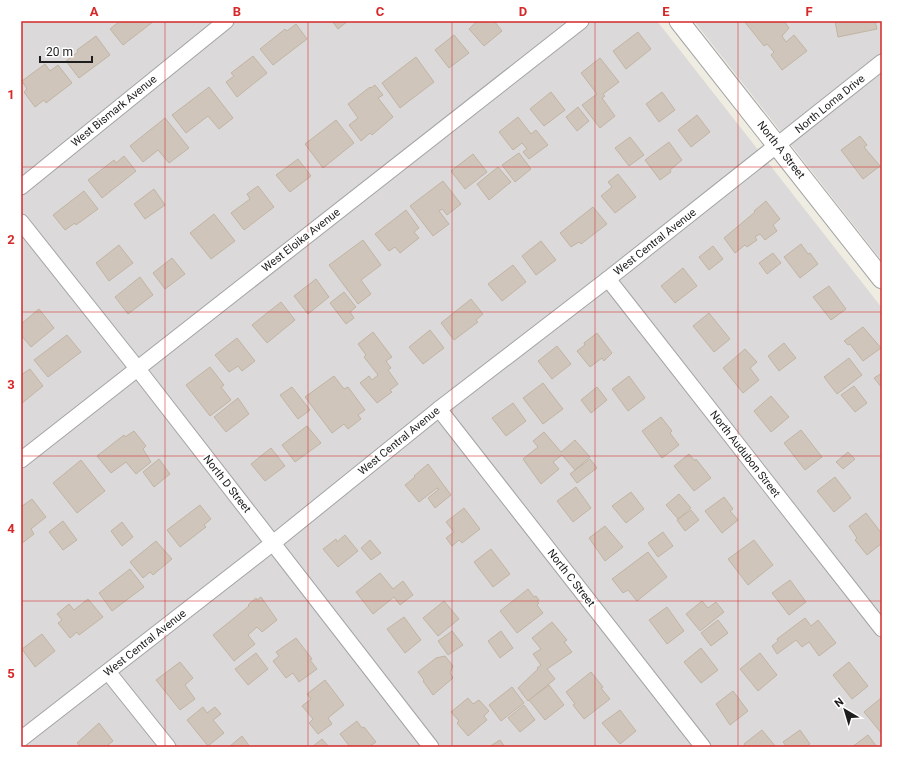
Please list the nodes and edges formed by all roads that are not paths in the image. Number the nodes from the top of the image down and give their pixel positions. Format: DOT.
graph roads {
  1 [pos="226,21"];
  2 [pos="581,21"];
  3 [pos="679,21"];
  4 [pos="882,62"];
  5 [pos="778,146"];
  6 [pos="21,187"];
  7 [pos="21,222"];
  8 [pos="608,279"];
  9 [pos="882,279"];
  10 [pos="137,368"];
  11 [pos="439,409"];
  12 [pos="21,460"];
  13 [pos="273,543"];
  14 [pos="882,629"];
  15 [pos="108,672"];
  16 [pos="21,739"];
  17 [pos="168,747"];
  18 [pos="431,747"];
  19 [pos="703,747"];
  1 -- 6 [label="street, West Bismark Avenue"];
  2 -- 10 [label="street, West Eloika Avenue"];
  3 -- 5 [label="street, North A Street"];
  4 -- 5 [label="street, North Loma Drive"];
  5 -- 8 [label="street, West Central Avenue"];
  5 -- 9 [label="street, North A Street"];
  7 -- 10 [label="street, North D Street"];
  8 -- 11 [label="street, West Central Avenue"];
  8 -- 14 [label="street, North Audubon Street"];
  10 -- 12 [label="street, West Eloika Avenue"];
  10 -- 13 [label="street, North D Street"];
  11 -- 13 [label="street, West Central Avenue"];
  11 -- 19 [label="street, North C Street"];
  13 -- 15 [label="street, West Central Avenue"];
  13 -- 18 [label="street, North D Street"];
  15 -- 16 [label="street, West Central Avenue"];
  15 -- 17 [label="street"];
}
